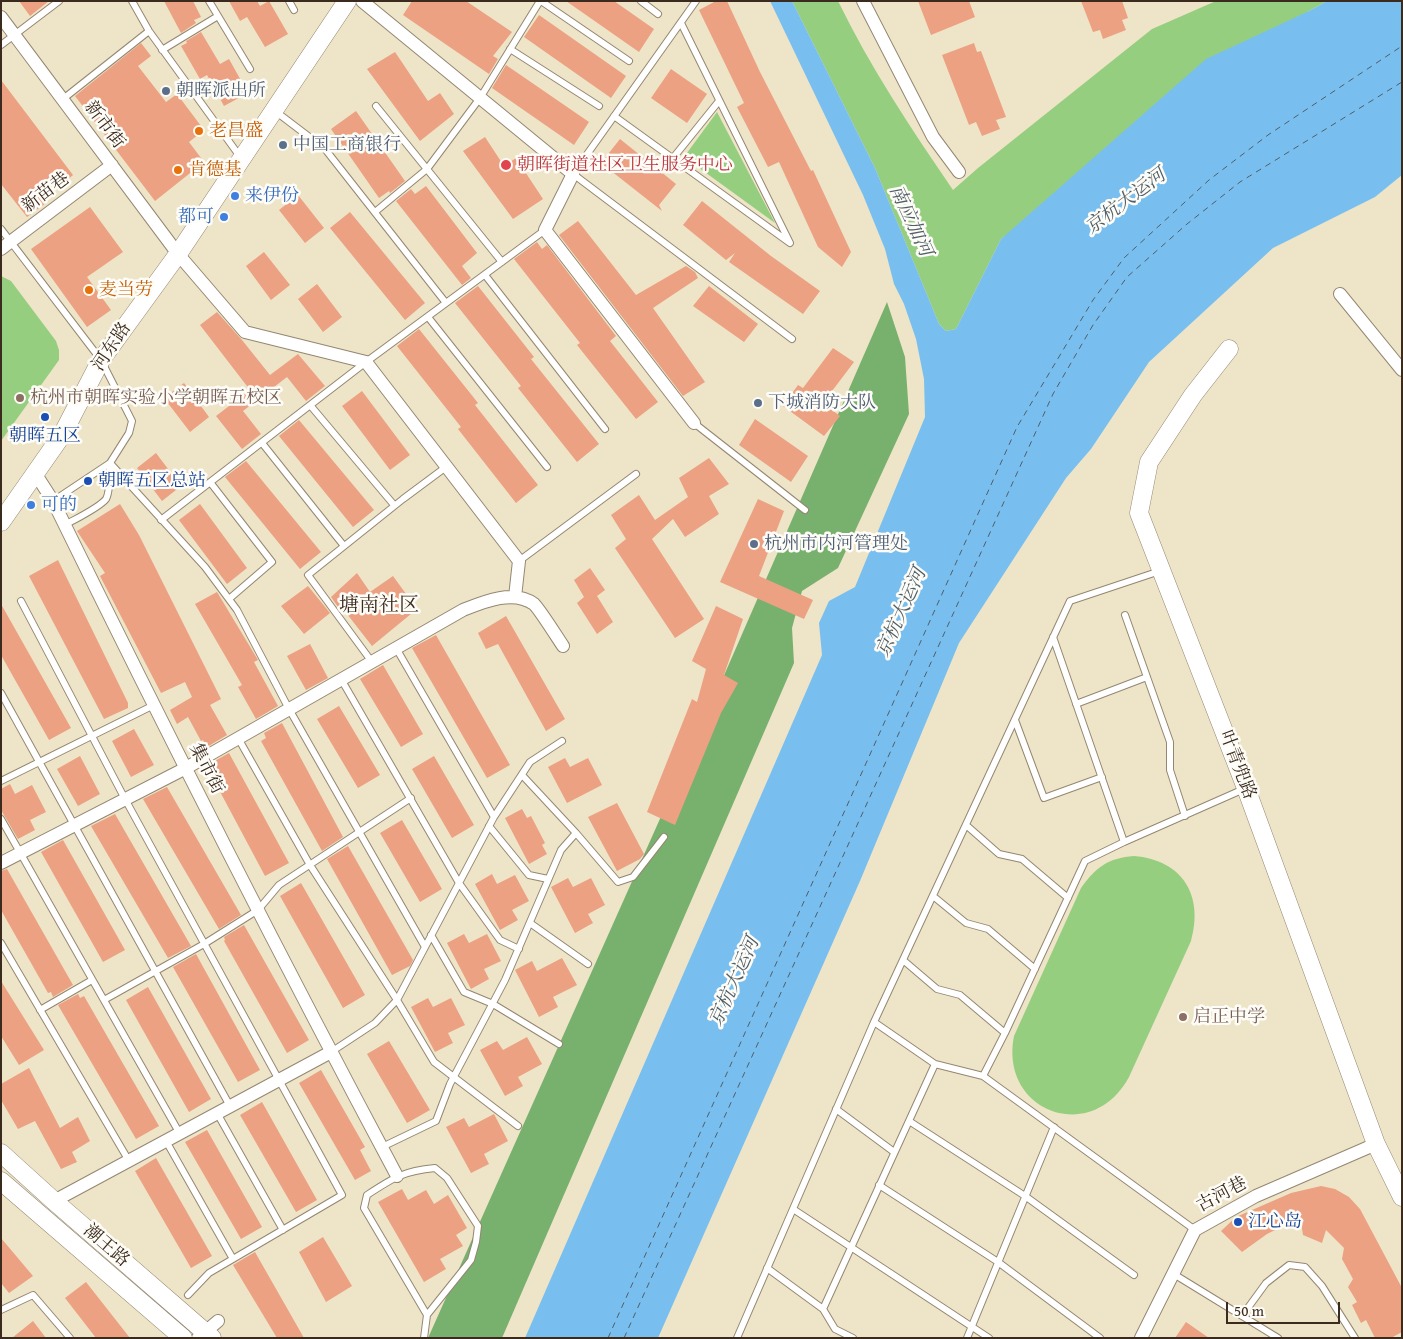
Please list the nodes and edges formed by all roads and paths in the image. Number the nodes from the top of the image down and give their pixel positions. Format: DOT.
graph roads {
  1 [pos="59,1"];
  2 [pos="132,1"];
  3 [pos="210,1"];
  4 [pos="289,1"];
  5 [pos="347,1"];
  6 [pos="362,1"];
  7 [pos="541,1"];
  8 [pos="641,1"];
  9 [pos="696,1"];
  10 [pos="862,1"];
  11 [pos="294,10"];
  12 [pos="658,14"];
  13 [pos="218,16"];
  14 [pos="1,17"];
  15 [pos="681,23"];
  16 [pos="149,31"];
  17 [pos="15,35"];
  18 [pos="1,45"];
  19 [pos="510,49"];
  20 [pos="162,50"];
  21 [pos="629,61"];
  22 [pos="250,69"];
  23 [pos="480,98"];
  24 [pos="62,99"];
  25 [pos="719,101"];
  26 [pos="376,106"];
  27 [pos="599,106"];
  28 [pos="274,110"];
  29 [pos="614,116"];
  30 [pos="673,158"];
  31 [pos="242,159"];
  32 [pos="112,164"];
  33 [pos="427,169"];
  34 [pos="959,172"];
  35 [pos="573,174"];
  36 [pos="375,212"];
  37 [pos="1,229"];
  38 [pos="545,230"];
  39 [pos="6,245"];
  40 [pos="178,254"];
  41 [pos="502,262"];
  42 [pos="485,274"];
  43 [pos="1340,294"];
  44 [pos="446,303"];
  45 [pos="428,317"];
  46 [pos="792,339"];
  47 [pos="1229,349"];
  48 [pos="101,360"];
  49 [pos="366,362"];
  50 [pos="1402,370"];
  51 [pos="310,405"];
  52 [pos="694,423"];
  53 [pos="605,428"];
  54 [pos="262,443"];
  55 [pos="110,463"];
  56 [pos="446,467"];
  57 [pos="547,467"];
  58 [pos="36,473"];
  59 [pos="636,474"];
  60 [pos="210,482"];
  61 [pos="53,501"];
  62 [pos="394,505"];
  63 [pos="805,510"];
  64 [pos="161,520"];
  65 [pos="1,522"];
  66 [pos="65,525"];
  67 [pos="344,546"];
  68 [pos="519,562"];
  69 [pos="1162,570"];
  70 [pos="515,597"];
  71 [pos="229,599"];
  72 [pos="22,602"];
  73 [pos="1125,615"];
  74 [pos="1053,637"];
  75 [pos="563,646"];
  76 [pos="396,648"];
  77 [pos="372,662"];
  78 [pos="1147,677"];
  79 [pos="341,679"];
  80 [pos="1,693"];
  81 [pos="1076,704"];
  82 [pos="154,705"];
  83 [pos="289,709"];
  84 [pos="1014,720"];
  85 [pos="91,735"];
  86 [pos="238,738"];
  87 [pos="562,741"];
  88 [pos="39,761"];
  89 [pos="186,768"];
  90 [pos="522,775"];
  91 [pos="1102,777"];
  92 [pos="1,781"];
  93 [pos="1246,788"];
  94 [pos="411,798"];
  95 [pos="125,799"];
  96 [pos="1185,816"];
  97 [pos="494,817"];
  98 [pos="1,819"];
  99 [pos="74,825"];
  100 [pos="966,825"];
  101 [pos="489,826"];
  102 [pos="358,833"];
  103 [pos="576,833"];
  104 [pos="664,837"];
  105 [pos="1124,842"];
  106 [pos="20,853"];
  107 [pos="1,863"];
  108 [pos="310,865"];
  109 [pos="548,880"];
  110 [pos="459,883"];
  111 [pos="933,896"];
  112 [pos="1068,898"];
  113 [pos="258,910"];
  114 [pos="530,923"];
  115 [pos="431,935"];
  116 [pos="1,943"];
  117 [pos="204,944"];
  118 [pos="425,947"];
  119 [pos="519,949"];
  120 [pos="903,960"];
  121 [pos="588,964"];
  122 [pos="1035,969"];
  123 [pos="155,971"];
  124 [pos="92,980"];
  125 [pos="104,1000"];
  126 [pos="397,1000"];
  127 [pos="493,1004"];
  128 [pos="40,1010"];
  129 [pos="874,1022"];
  130 [pos="1005,1033"];
  131 [pos="560,1044"];
  132 [pos="331,1052"];
  133 [pos="935,1064"];
  134 [pos="454,1076"];
  135 [pos="983,1076"];
  136 [pos="278,1080"];
  137 [pos="230,1106"];
  138 [pos="836,1110"];
  139 [pos="217,1113"];
  140 [pos="908,1121"];
  141 [pos="518,1126"];
  142 [pos="1054,1127"];
  143 [pos="180,1134"];
  144 [pos="166,1141"];
  145 [pos="1376,1144"];
  146 [pos="382,1147"];
  147 [pos="894,1152"];
  148 [pos="1,1153"];
  149 [pos="130,1161"];
  150 [pos="397,1176"];
  151 [pos="1,1181"];
  152 [pos="880,1185"];
  153 [pos="1025,1196"];
  154 [pos="1402,1197"];
  155 [pos="54,1201"];
  156 [pos="793,1209"];
  157 [pos="283,1230"];
  158 [pos="1195,1230"];
  159 [pos="852,1247"];
  160 [pos="233,1260"];
  161 [pos="998,1262"];
  162 [pos="768,1268"];
  163 [pos="1172,1273"];
  164 [pos="1134,1275"];
  165 [pos="188,1295"];
  166 [pos="2,1309"];
  167 [pos="823,1309"];
  168 [pos="427,1315"];
  169 [pos="1242,1316"];
  170 [pos="972,1326"];
  171 [pos="208,1332"];
  172 [pos="70,1338"];
  173 [pos="183,1338"];
  174 [pos="424,1338"];
  175 [pos="737,1338"];
  176 [pos="853,1338"];
  177 [pos="967,1338"];
  178 [pos="989,1338"];
  179 [pos="1100,1338"];
  180 [pos="1141,1338"];
  181 [pos="1278,1338"];
  182 [pos="1355,1338"];
  1 -- 17 [label="lane"];
  2 -- 16 [label="lane"];
  3 -- 13 [label="lane"];
  4 -- 11 [label="lane"];
  5 -- 28 [label="main road, 河东路"];
  6 -- 23 [label="street"];
  7 -- 19 [label="lane"];
  7 -- 21 [label="lane"];
  8 -- 12 [label="lane"];
  9 -- 15 [label="lane"];
  10 -- 34 [label="street"];
  13 -- 20 [label="lane"];
  13 -- 22 [label="lane"];
  14 -- 17 [label="street, 新市街"];
  15 -- 25 [label="lane"];
  15 -- 29 [label="lane"];
  16 -- 20 [label="lane"];
  16 -- 24 [label="lane"];
  17 -- 18 [label="lane"];
  17 -- 24 [label="street, 新市街"];
  19 -- 23 [label="lane"];
  19 -- 27 [label="lane"];
  20 -- 31 [label="lane"];
  23 -- 33 [label="lane"];
  23 -- 35 [label="street"];
  24 -- 32 [label="street, 新市街"];
  25 -- 30 [label="lane"];
  25 -- 30 [label="lane"];
  26 -- 33 [label="lane"];
  28 -- 31 [label="main road, 河东路"];
  28 -- 36 [label="lane"];
  29 -- 30 [label="lane"];
  29 -- 35 [label="lane"];
  31 -- 40 [label="main road, 河东路"];
  32 -- 39 [label="street, 新苗巷"];
  32 -- 40 [label="street, 新市街"];
  33 -- 36 [label="lane"];
  33 -- 41 [label="lane"];
  35 -- 38 [label="street"];
  35 -- 46 [label="lane"];
  36 -- 44 [label="lane"];
  37 -- 39 [label="lane"];
  38 -- 41 [label="lane"];
  38 -- 52 [label="street"];
  39 -- 48 [label="lane"];
  40 -- 48 [label="main road, 河东路"];
  40 -- 49 [label="street, 新市街"];
  41 -- 42 [label="lane"];
  42 -- 44 [label="lane"];
  42 -- 53 [label="lane"];
  43 -- 50 [label="street"];
  44 -- 45 [label="lane"];
  45 -- 49 [label="lane"];
  45 -- 57 [label="lane"];
  47 -- 69 [label="main road, 叶青兜路"];
  48 -- 55 [label="lane"];
  48 -- 58 [label="main road, 河东路"];
  49 -- 51 [label="lane"];
  49 -- 56 [label="street"];
  51 -- 54 [label="lane"];
  51 -- 62 [label="lane"];
  52 -- 63 [label="lane"];
  54 -- 60 [label="lane"];
  54 -- 67 [label="lane"];
  55 -- 61 [label="lane"];
  55 -- 64 [label="lane"];
  55 -- 66 [label="lane"];
  56 -- 62 [label="lane"];
  56 -- 68 [label="street"];
  58 -- 61 [label="street, 集市街"];
  58 -- 65 [label="main road, 河东路"];
  59 -- 68 [label="lane"];
  60 -- 64 [label="lane"];
  60 -- 71 [label="lane"];
  61 -- 66 [label="street, 集市街"];
  62 -- 67 [label="lane"];
  64 -- 71 [label="lane"];
  66 -- 82 [label="street, 集市街"];
  67 -- 77 [label="lane"];
  68 -- 70 [label="street"];
  69 -- 74 [label="lane"];
  69 -- 93 [label="main road, 叶青兜路"];
  70 -- 75 [label="street"];
  70 -- 76 [label="street"];
  71 -- 83 [label="lane"];
  72 -- 85 [label="lane"];
  73 -- 78 [label="lane"];
  74 -- 81 [label="lane"];
  74 -- 84 [label="lane"];
  76 -- 77 [label="street"];
  76 -- 97 [label="lane"];
  77 -- 79 [label="street"];
  78 -- 81 [label="lane"];
  78 -- 96 [label="lane"];
  79 -- 83 [label="street"];
  79 -- 94 [label="lane"];
  80 -- 88 [label="lane"];
  81 -- 91 [label="lane"];
  82 -- 85 [label="lane"];
  82 -- 89 [label="street, 集市街"];
  83 -- 86 [label="street"];
  83 -- 102 [label="lane"];
  84 -- 91 [label="lane"];
  84 -- 100 [label="lane"];
  85 -- 88 [label="lane"];
  85 -- 95 [label="lane"];
  86 -- 89 [label="street"];
  86 -- 108 [label="lane"];
  87 -- 90 [label="lane"];
  88 -- 92 [label="lane"];
  88 -- 99 [label="lane"];
  89 -- 95 [label="street"];
  89 -- 113 [label="street, 集市街"];
  90 -- 97 [label="lane"];
  90 -- 103 [label="lane"];
  91 -- 105 [label="lane"];
  93 -- 96 [label="lane"];
  93 -- 145 [label="main road, 叶青兜路"];
  94 -- 102 [label="lane"];
  94 -- 110 [label="lane"];
  95 -- 99 [label="street"];
  95 -- 117 [label="lane"];
  96 -- 105 [label="lane"];
  97 -- 101 [label="lane"];
  98 -- 106 [label="lane"];
  99 -- 106 [label="street"];
  99 -- 123 [label="lane"];
  100 -- 111 [label="lane"];
  100 -- 112 [label="lane"];
  101 -- 109 [label="lane"];
  101 -- 110 [label="lane"];
  102 -- 108 [label="lane"];
  102 -- 118 [label="lane"];
  103 -- 104 [label="lane"];
  103 -- 109 [label="lane"];
  105 -- 112 [label="lane"];
  106 -- 107 [label="street"];
  106 -- 124 [label="lane"];
  108 -- 113 [label="lane"];
  108 -- 126 [label="lane"];
  109 -- 114 [label="lane"];
  110 -- 115 [label="lane"];
  110 -- 119 [label="lane"];
  111 -- 120 [label="lane"];
  111 -- 122 [label="lane"];
  112 -- 122 [label="lane"];
  113 -- 117 [label="lane"];
  113 -- 132 [label="street, 集市街"];
  114 -- 119 [label="lane"];
  114 -- 121 [label="lane"];
  115 -- 118 [label="lane"];
  115 -- 127 [label="lane"];
  116 -- 128 [label="lane"];
  117 -- 123 [label="lane"];
  117 -- 136 [label="lane"];
  118 -- 126 [label="lane"];
  119 -- 127 [label="lane"];
  120 -- 129 [label="lane"];
  120 -- 130 [label="lane"];
  122 -- 130 [label="lane"];
  123 -- 125 [label="lane"];
  123 -- 137 [label="lane"];
  124 -- 125 [label="lane"];
  124 -- 128 [label="lane"];
  125 -- 143 [label="lane"];
  126 -- 132 [label="lane"];
  126 -- 134 [label="lane"];
  127 -- 131 [label="lane"];
  127 -- 134 [label="lane"];
  128 -- 149 [label="lane"];
  129 -- 133 [label="lane"];
  129 -- 138 [label="lane"];
  130 -- 135 [label="lane"];
  132 -- 136 [label="street"];
  132 -- 146 [label="street, 集市街"];
  133 -- 135 [label="lane"];
  133 -- 140 [label="lane"];
  134 -- 141 [label="lane"];
  134 -- 146 [label="lane"];
  135 -- 142 [label="lane"];
  136 -- 137 [label="street"];
  136 -- 157 [label="lane"];
  137 -- 139 [label="street"];
  138 -- 147 [label="lane"];
  138 -- 156 [label="lane"];
  139 -- 143 [label="street"];
  139 -- 157 [label="lane"];
  140 -- 147 [label="lane"];
  140 -- 153 [label="lane"];
  142 -- 153 [label="lane"];
  142 -- 158 [label="lane"];
  143 -- 144 [label="street"];
  144 -- 149 [label="street"];
  144 -- 160 [label="lane"];
  145 -- 154 [label="main road, 叶青兜路"];
  145 -- 158 [label="street, 古河巷"];
  146 -- 150 [label="street, 集市街"];
  147 -- 152 [label="lane"];
  148 -- 155 [label="main road, 潮王路"];
  149 -- 155 [label="street"];
  150 -- 168 [label="lane"];
  150 -- 168 [label="lane"];
  151 -- 173 [label="main road, 潮王路"];
  152 -- 159 [label="lane"];
  152 -- 161 [label="lane"];
  153 -- 161 [label="lane"];
  153 -- 164 [label="lane"];
  155 -- 171 [label="main road, 潮王路"];
  156 -- 159 [label="lane"];
  156 -- 162 [label="lane"];
  157 -- 160 [label="lane"];
  158 -- 163 [label="street, 古河巷"];
  159 -- 167 [label="lane"];
  159 -- 170 [label="lane"];
  160 -- 165 [label="lane"];
  161 -- 170 [label="lane"];
  161 -- 179 [label="lane"];
  162 -- 167 [label="lane"];
  162 -- 175 [label="lane"];
  163 -- 169 [label="lane"];
  163 -- 180 [label="street, 古河巷"];
  166 -- 172 [label="lane"];
  167 -- 176 [label="lane"];
  168 -- 174 [label="lane"];
  169 -- 181 [label="lane"];
  169 -- 182 [label="lane"];
  170 -- 177 [label="lane"];
  170 -- 178 [label="lane"];
}
